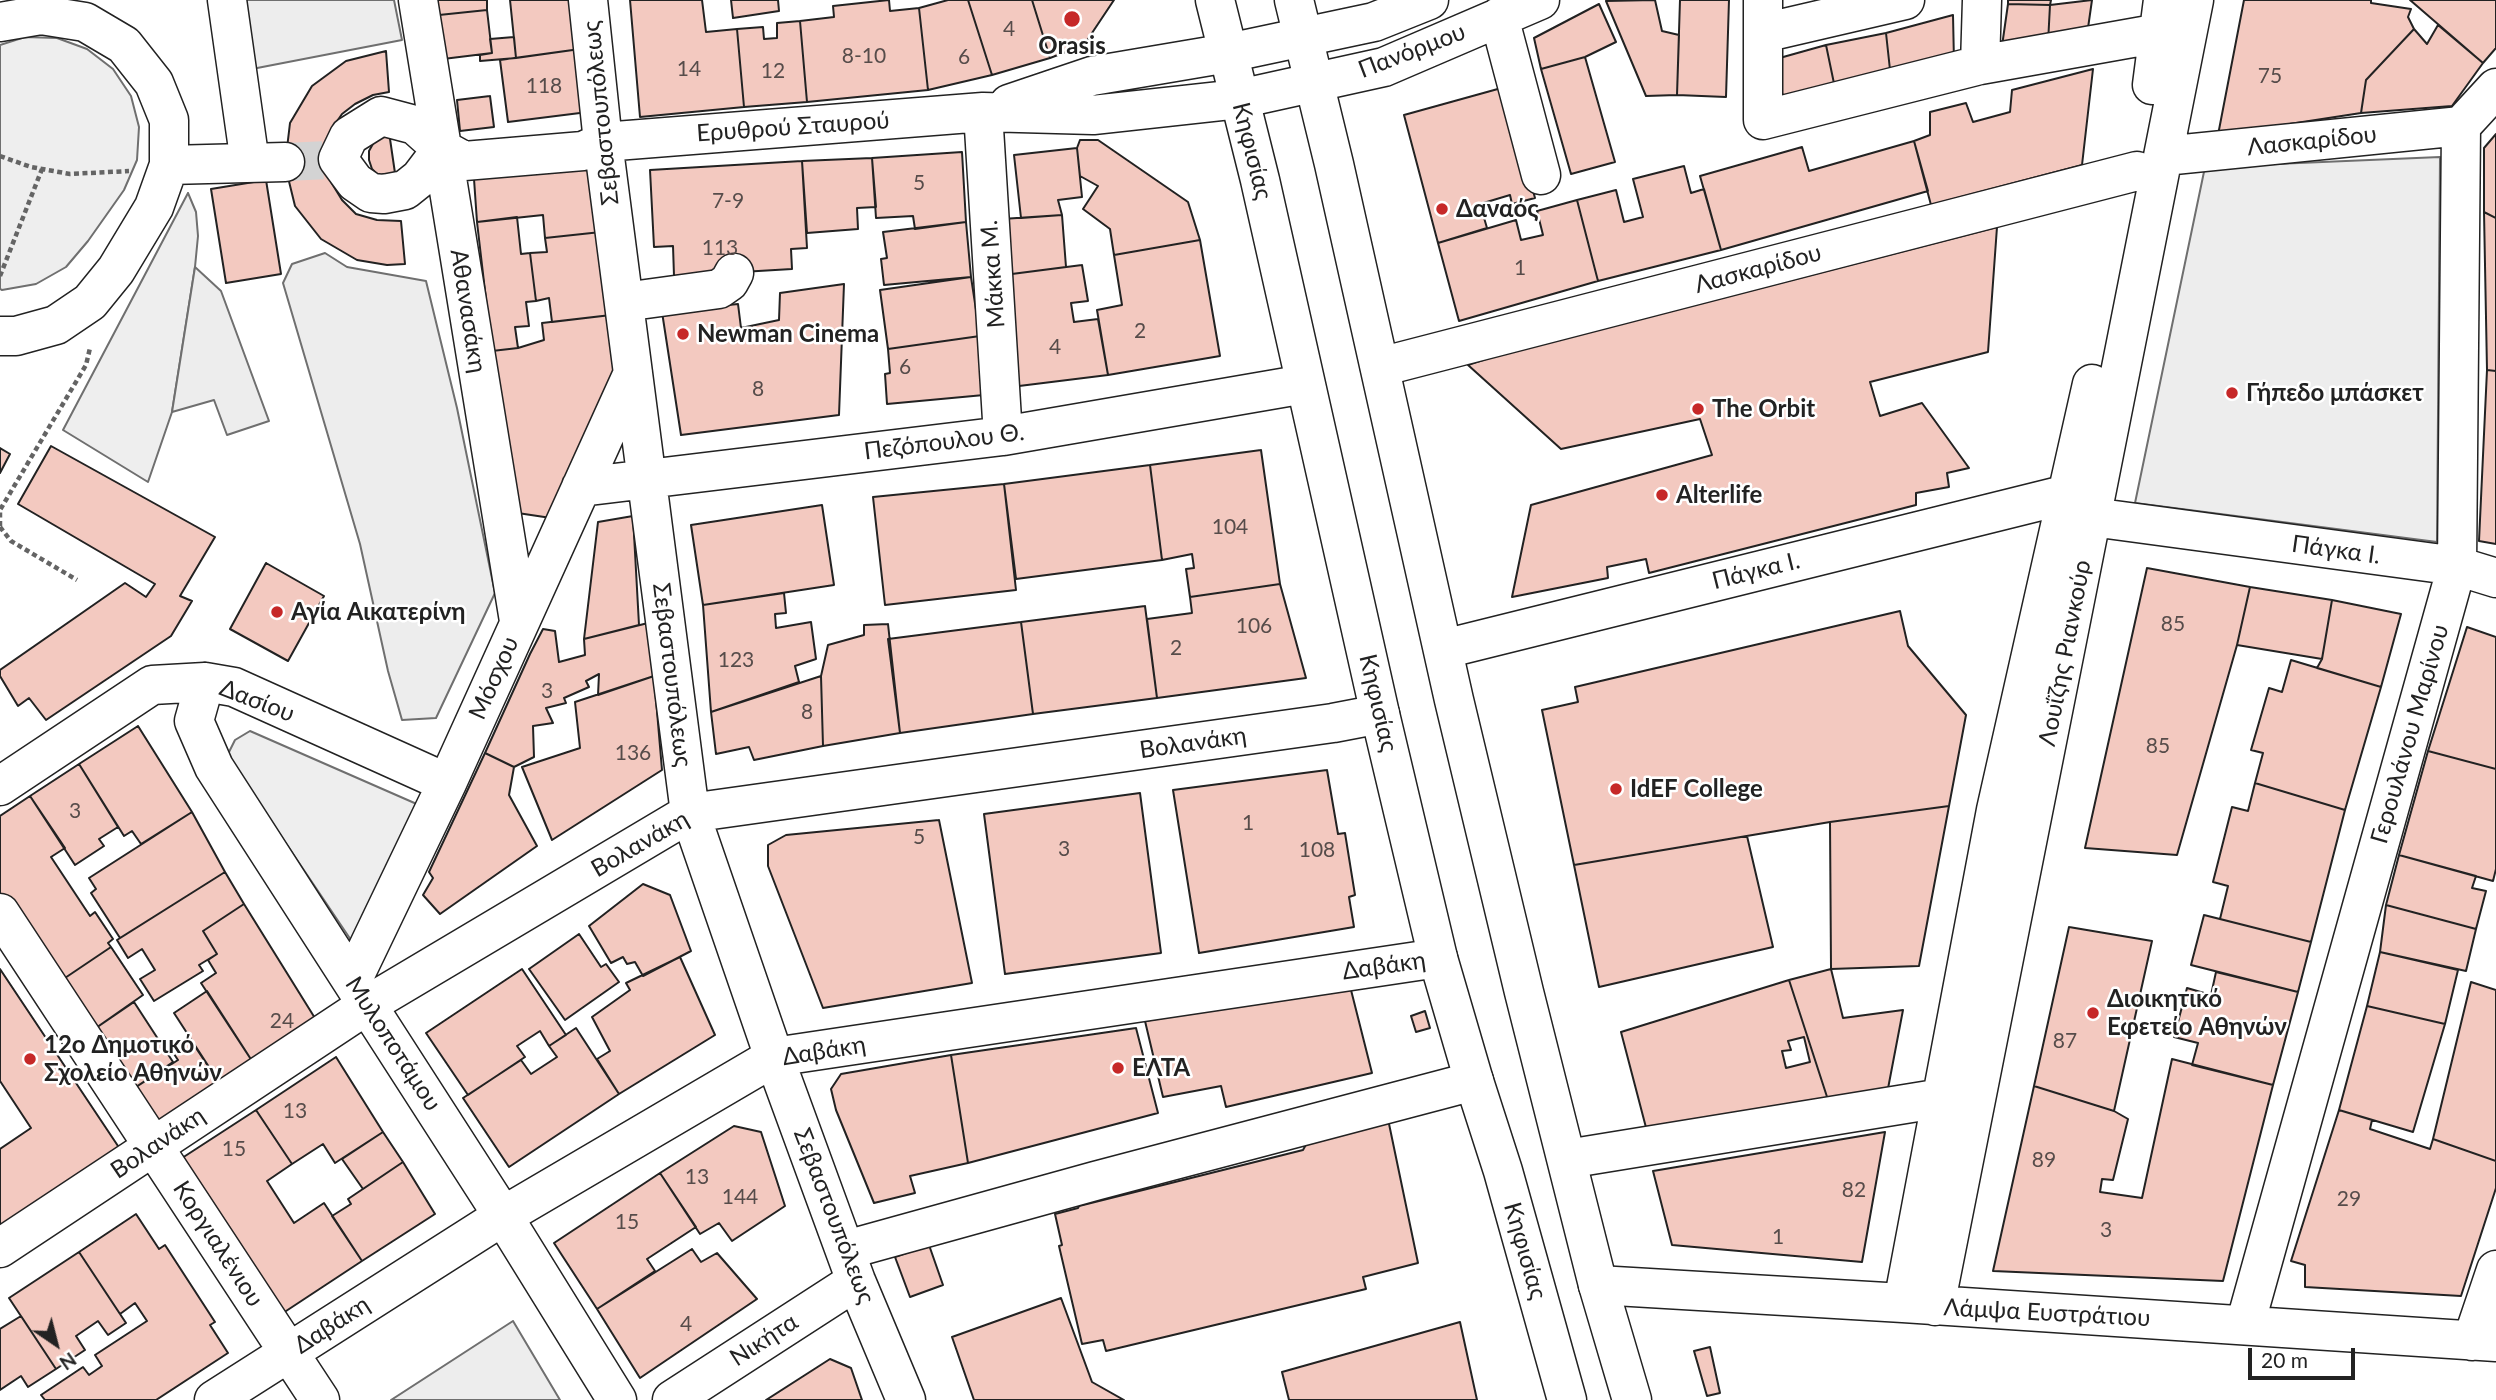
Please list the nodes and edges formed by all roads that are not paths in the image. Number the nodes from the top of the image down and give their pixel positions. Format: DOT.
graph roads {
  1 [pos="227,0"];
  2 [pos="418,0"];
  3 [pos="588,0"];
  4 [pos="1215,0"];
  5 [pos="1294,0"];
  6 [pos="1429,0"];
  7 [pos="1540,0"];
  8 [pos="1905,0"];
  9 [pos="1982,0"];
  10 [pos="2194,0"];
  11 [pos="1763,16"];
  12 [pos="1499,17"];
  13 [pos="2162,17"];
  14 [pos="0,22"];
  15 [pos="1303,38"];
  16 [pos="1228,53"];
  17 [pos="1980,65"];
  18 [pos="1314,83"];
  19 [pos="2496,88"];
  20 [pos="1239,99"];
  21 [pos="983,113"];
  22 [pos="2461,126"];
  23 [pos="603,142"];
  24 [pos="442,149"];
  25 [pos="2150,163"];
  26 [pos="169,165"];
  27 [pos="1541,175"];
  28 [pos="734,273"];
  29 [pos="624,302"];
  30 [pos="0,335"];
  31 [pos="1380,367"];
  32 [pos="633,373"];
  33 [pos="1306,384"];
  34 [pos="1003,436"];
  35 [pos="647,479"];
  36 [pos="581,487"];
  37 [pos="2080,506"];
  38 [pos="2457,566"];
  39 [pos="2496,578"];
  40 [pos="519,621"];
  41 [pos="1444,649"];
  42 [pos="205,682"];
  43 [pos="1380,714"];
  44 [pos="447,783"];
  45 [pos="0,786"];
  46 [pos="690,813"];
  47 [pos="0,913"];
  48 [pos="1438,958"];
  49 [pos="359,993"];
  50 [pos="775,1057"];
  51 [pos="1474,1081"];
  52 [pos="1942,1098"];
  53 [pos="153,1146"];
  54 [pos="1567,1158"];
  55 [pos="503,1216"];
  56 [pos="0,1248"];
  57 [pos="851,1266"];
  58 [pos="2496,1270"];
  59 [pos="1598,1285"];
  60 [pos="1919,1304"];
  61 [pos="2245,1325"];
  62 [pos="2484,1342"];
  63 [pos="289,1352"];
  64 [pos="214,1400"];
  65 [pos="320,1400"];
  66 [pos="617,1400"];
  67 [pos="672,1400"];
  68 [pos="906,1400"];
  69 [pos="1567,1400"];
  70 [pos="1632,1400"];
  1 -- 26 [label="street"];
  2 -- 24 [label="street, Αθανασάκη"];
  3 -- 23 [label="street, Σεβαστουπόλεως"];
  4 -- 16 [label="street, Κηφισίας"];
  5 -- 15 [label="street"];
  6 -- 15 [label="street, Πανόρμου"];
  7 -- 12 [label="street, Πανόρμου"];
  8 -- 11 [label="street"];
  9 -- 17 [label="street"];
  10 -- 25 [label="street, Λουΐζης Ριανκούρ"];
  11 -- 17 [label="street"];
  12 -- 18 [label="street, Πανόρμου"];
  12 -- 27 [label="street"];
  13 -- 17 [label="street"];
  13 -- 25 [label="street, Λουΐζης Ριανκούρ"];
  14 -- 26 [label="street"];
  15 -- 16 [label="street, Πανόρμου"];
  15 -- 18 [label="street"];
  16 -- 20 [label="street, Κηφισίας"];
  16 -- 21 [label="street, Ερυθρού Σταυρού"];
  18 -- 20 [label="street, Πανόρμου"];
  18 -- 31 [label="street"];
  19 -- 22 [label="street"];
  20 -- 21 [label="street, Ερυθρού Σταυρού"];
  20 -- 33 [label="street, Κηφισίας"];
  21 -- 23 [label="street, Ερυθρού Σταυρού"];
  21 -- 34 [label="street, Μάκκα Μ."];
  22 -- 25 [label="street, Λασκαρίδου"];
  22 -- 38 [label="street, Γερουλάνου Μαρίνου"];
  23 -- 24 [label="street, Ερυθρού Σταυρού"];
  23 -- 29 [label="street, Σεβαστουπόλεως"];
  24 -- 24 [label="street"];
  24 -- 40 [label="street, Αθανασάκη"];
  25 -- 31 [label="street, Λασκαρίδου"];
  25 -- 37 [label="street, Λουΐζης Ριανκούρ"];
  26 -- 30 [label="street"];
  28 -- 29 [label="street"];
  29 -- 32 [label="street, Σεβαστουπόλεως"];
  31 -- 41 [label="street"];
  32 -- 35 [label="street, Σεβαστουπόλεως"];
  32 -- 36 [label="street, Μόσχου"];
  33 -- 34 [label="street, Πεζόπουλου Θ."];
  33 -- 43 [label="street, Κηφισίας"];
  34 -- 35 [label="street, Πεζόπουλου Θ."];
  35 -- 36 [label="street, Πεζόπουλου Θ."];
  35 -- 46 [label="street, Σεβαστουπόλεως"];
  36 -- 40 [label="street, Μόσχου"];
  37 -- 38 [label="street, Πάγκα Ι."];
  37 -- 41 [label="street, Πάγκα Ι."];
  37 -- 52 [label="street, Λουΐζης Ριανκούρ"];
  37 -- 60 [label="street, Λουΐζης Ριανκούρ"];
  38 -- 39 [label="street, Πάγκα Ι."];
  38 -- 61 [label="street, Γερουλάνου Μαρίνου"];
  40 -- 44 [label="street, Μόσχου"];
  41 -- 54 [label="street"];
  42 -- 44 [label="street, Δασίου"];
  42 -- 45 [label="street, Δασίου"];
  42 -- 49 [label="street, Μυλοποτάμου"];
  43 -- 46 [label="street, Βολανάκη"];
  43 -- 48 [label="street, Κηφισίας"];
  44 -- 49 [label="street, Μόσχου"];
  46 -- 49 [label="street, Βολανάκη"];
  46 -- 50 [label="street, Σεβαστουπόλεως"];
  47 -- 53 [label="street, Κοργιαλένιου"];
  48 -- 50 [label="street, Δαβάκη"];
  48 -- 51 [label="street, Κηφισίας"];
  49 -- 53 [label="street, Βολανάκη"];
  49 -- 55 [label="street, Μυλοποτάμου"];
  50 -- 55 [label="street, Δαβάκη"];
  50 -- 57 [label="street, Σεβαστουπόλεως"];
  51 -- 57 [label="street, Νικήτα"];
  51 -- 69 [label="street, Κηφισίας"];
  52 -- 54 [label="street"];
  52 -- 60 [label="street, Λουΐζης Ριανκούρ"];
  53 -- 56 [label="street, Βολανάκη"];
  53 -- 63 [label="street, Κοργιαλένιου"];
  54 -- 59 [label="street"];
  55 -- 63 [label="street, Δαβάκη"];
  55 -- 66 [label="street, Μυλοποτάμου"];
  57 -- 67 [label="street, Νικήτα"];
  57 -- 68 [label="street, Σεβαστουπόλεως"];
  58 -- 62 [label="street"];
  59 -- 60 [label="street, Λάμψα Ευστράτιου"];
  59 -- 70 [label="street"];
  60 -- 61 [label="street, Λάμψα Ευστράτιου"];
  61 -- 62 [label="street, Λάμψα Ευστράτιου"];
  63 -- 64 [label="street, Δαβάκη"];
  63 -- 65 [label="street, Κοργιαλένιου"];
}
